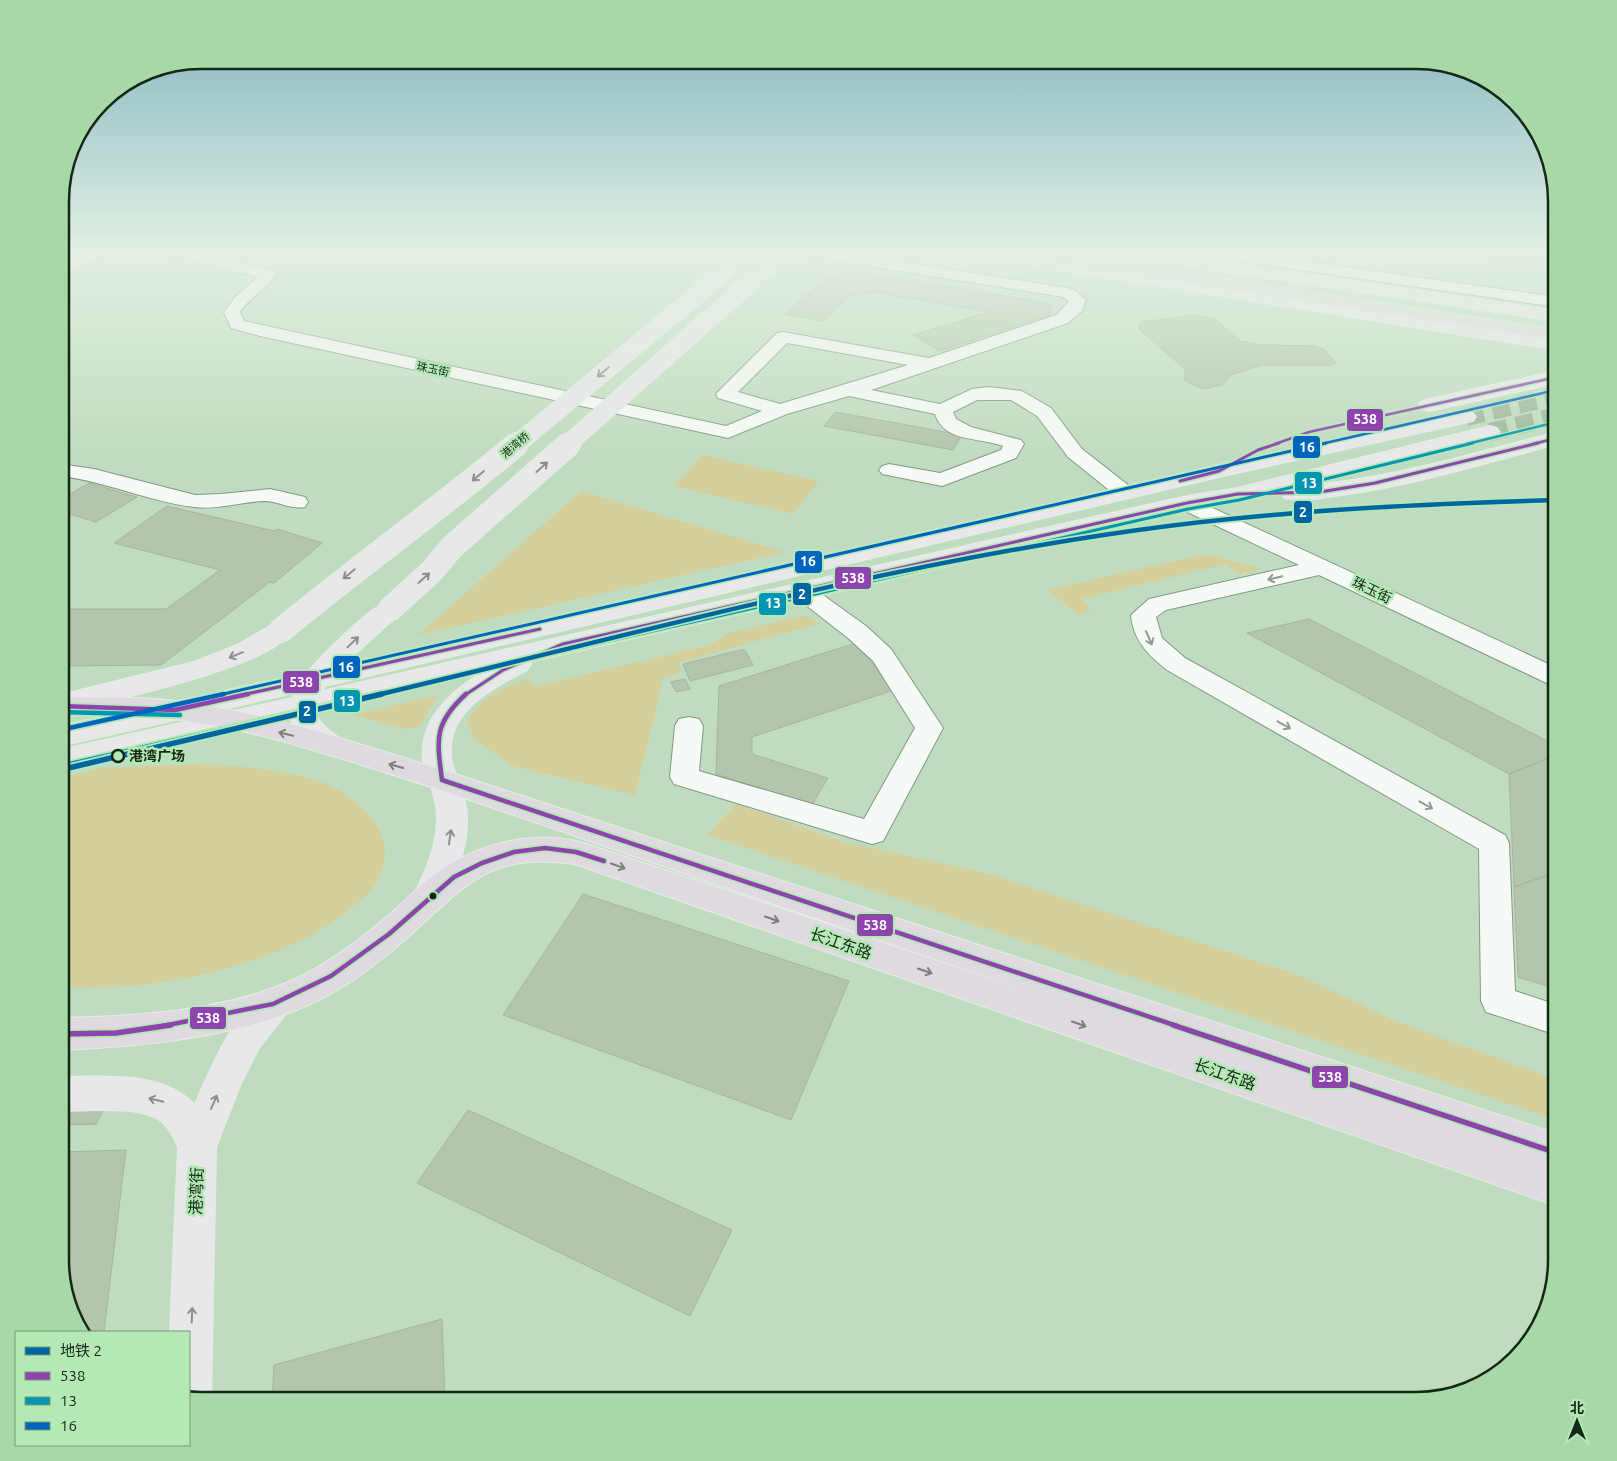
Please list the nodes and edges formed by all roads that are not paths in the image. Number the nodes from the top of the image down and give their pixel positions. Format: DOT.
graph roads {
  1 [pos="237,321"];
  2 [pos="665,321"];
  3 [pos="707,321"];
  4 [pos="1055,321"];
  5 [pos="1411,321"];
  6 [pos="1461,321"];
  7 [pos="1492,334"];
  8 [pos="1548,335"];
  9 [pos="1548,343"];
  10 [pos="1548,360"];
  11 [pos="930,363"];
  12 [pos="1548,380"];
  13 [pos="848,391"];
  14 [pos="780,410"];
  15 [pos="943,410"];
  16 [pos="1466,417"];
  17 [pos="1490,432"];
  18 [pos="1548,440"];
  19 [pos="889,470"];
  20 [pos="69,472"];
  21 [pos="1220,472"];
  22 [pos="1117,485"];
  23 [pos="1238,494"];
  24 [pos="297,502"];
  25 [pos="1187,503"];
  26 [pos="1322,567"];
  27 [pos="801,590"];
  28 [pos="388,611"];
  29 [pos="563,644"];
  30 [pos="429,654"];
  31 [pos="1548,675"];
  32 [pos="317,680"];
  33 [pos="69,703"];
  34 [pos="302,704"];
  35 [pos="69,705"];
  36 [pos="175,710"];
  37 [pos="230,720"];
  38 [pos="689,726"];
  39 [pos="69,734"];
  40 [pos="333,747"];
  41 [pos="69,758"];
  42 [pos="442,780"];
  43 [pos="428,899"];
  44 [pos="273,1004"];
  45 [pos="1548,1017"];
  46 [pos="69,1034"];
  47 [pos="69,1094"];
  48 [pos="197,1147"];
  49 [pos="1548,1150"];
  50 [pos="1548,1184"];
  51 [pos="190,1368"];
  1 -- 14 [label="street, 珠玉街"];
  2 -- 33 [label="main road, 港湾桥, one-way, bridge"];
  28 -- 3 [label="main road, one-way, bridge"];
  4 -- 11 [label="street"];
  5 -- 7 [label="main road"];
  6 -- 8 [label="highway"];
  7 -- 9 [label="main road"];
  7 -- 10 [label="main road"];
  11 -- 13 [label="street"];
  11 -- 14 [label="street"];
  12 -- 21 [label="main road"];
  13 -- 14 [label="street"];
  13 -- 15 [label="street"];
  15 -- 19 [label="street"];
  15 -- 22 [label="street"];
  16 -- 21 [label="main road"];
  17 -- 23 [label="main road"];
  18 -- 23 [label="main road"];
  20 -- 24 [label="street"];
  21 -- 30 [label="main road"];
  23 -- 25 [label="main road"];
  25 -- 26 [label="street, 珠玉街"];
  25 -- 27 [label="main road"];
  26 -- 31 [label="street, 珠玉街"];
  26 -- 45 [label="street, one-way"];
  27 -- 29 [label="main road"];
  27 -- 38 [label="street"];
  28 -- 30 [label="main road"];
  32 -- 28 [label="main road, one-way"];
  29 -- 34 [label="main road"];
  29 -- 42 [label="main road"];
  30 -- 32 [label="main road"];
  32 -- 34 [label="main road"];
  32 -- 36 [label="main road"];
  34 -- 37 [label="main road"];
  34 -- 40 [label="main road"];
  35 -- 36 [label="highway, 长江东路"];
  36 -- 37 [label="highway, 长江东路"];
  36 -- 39 [label="main road"];
  40 -- 37 [label="highway, 长江东路, one-way"];
  37 -- 41 [label="main road"];
  42 -- 40 [label="highway, 长江东路, one-way"];
  43 -- 42 [label="main road, one-way"];
  42 -- 49 [label="highway, 长江东路"];
  43 -- 44 [label="highway, 长江东路"];
  43 -- 50 [label="highway, 长江东路, one-way"];
  44 -- 46 [label="highway, 长江东路"];
  48 -- 44 [label="main road, 港湾街, one-way"];
  48 -- 47 [label="main road, one-way"];
  51 -- 48 [label="main road, 港湾街, one-way"];
}
